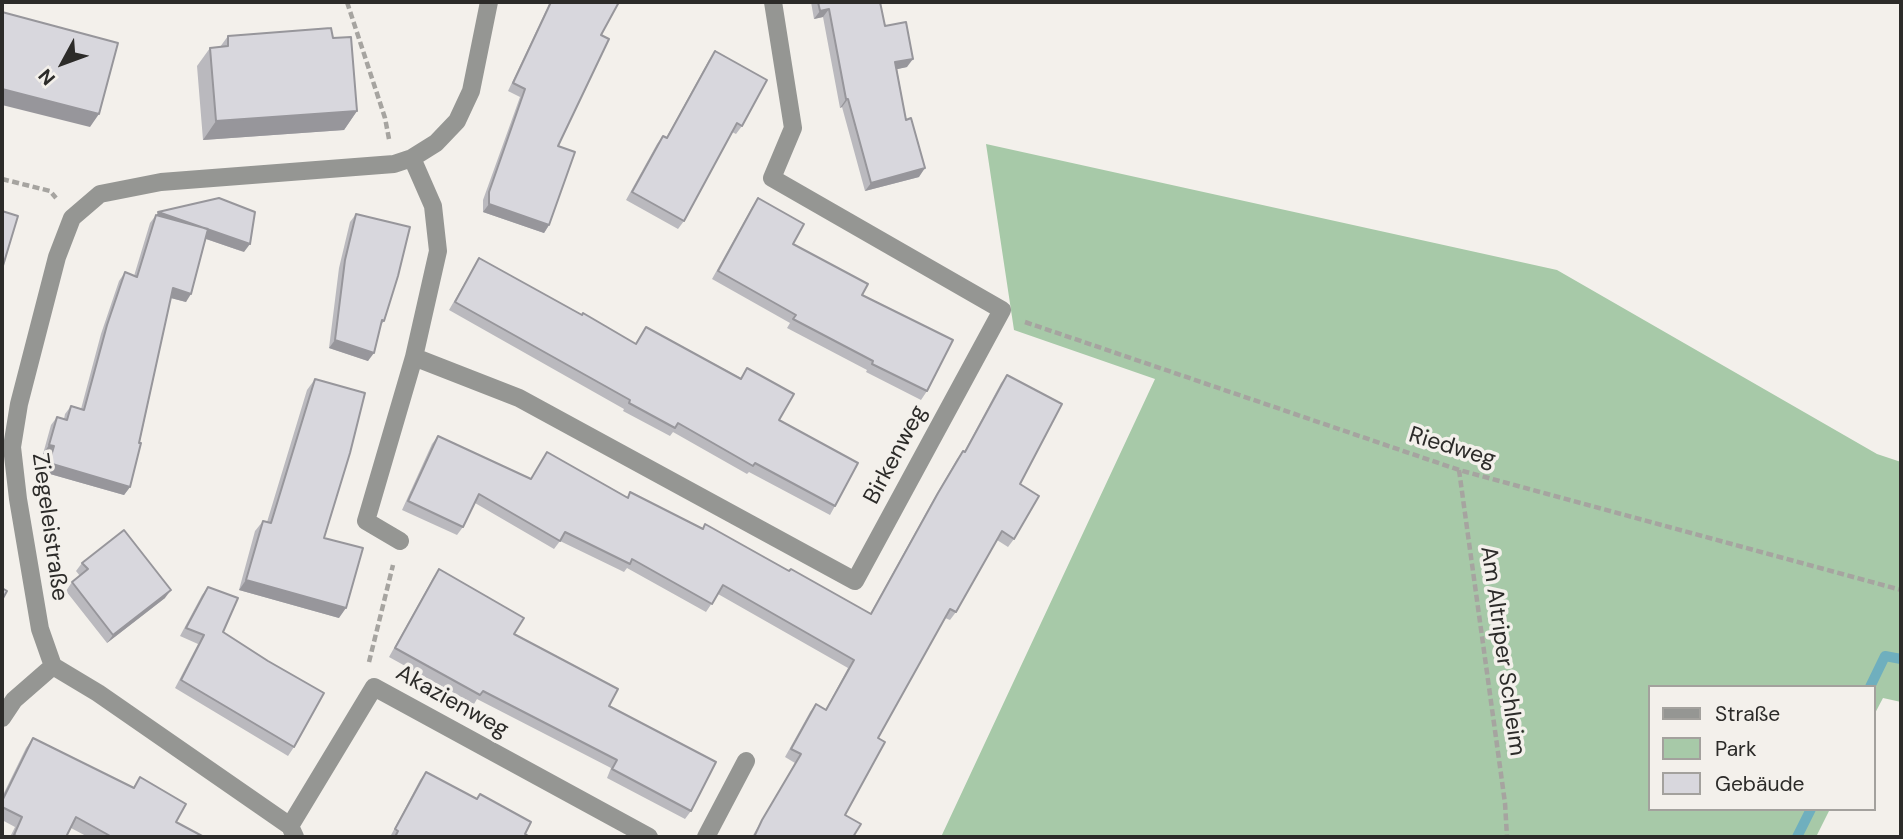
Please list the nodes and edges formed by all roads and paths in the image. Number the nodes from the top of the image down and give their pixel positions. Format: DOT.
graph roads {
  1 [pos="347,2"];
  2 [pos="489,2"];
  3 [pos="772,2"];
  4 [pos="412,158"];
  5 [pos="394,164"];
  6 [pos="2,179"];
  7 [pos="72,218"];
  8 [pos="1002,310"];
  9 [pos="414,357"];
  10 [pos="1459,470"];
  11 [pos="400,541"];
  12 [pos="1901,590"];
  13 [pos="53,666"];
  14 [pos="374,687"];
  15 [pos="2,718"];
  16 [pos="746,761"];
  17 [pos="293,832"];
  18 [pos="649,837"];
  19 [pos="706,837"];
  20 [pos="1507,837"];
  1 -- 5 [label="path"];
  2 -- 4 [label="street, Ziegeleistraße"];
  3 -- 8 [label="street"];
  4 -- 5 [label="street, Ziegeleistraße"];
  4 -- 9 [label="street"];
  5 -- 7 [label="street, Ziegeleistraße"];
  6 -- 7 [label="path"];
  7 -- 13 [label="street, Ziegeleistraße"];
  8 -- 9 [label="street, Birkenweg"];
  8 -- 10 [label="path, Riedweg"];
  9 -- 11 [label="street"];
  10 -- 12 [label="path, Riedweg"];
  10 -- 20 [label="path, Am Altriper Schleim"];
  11 -- 14 [label="path"];
  13 -- 15 [label="street"];
  13 -- 17 [label="street"];
  14 -- 17 [label="street, Akazienweg"];
  14 -- 18 [label="street, Akazienweg"];
  16 -- 19 [label="street"];
}
